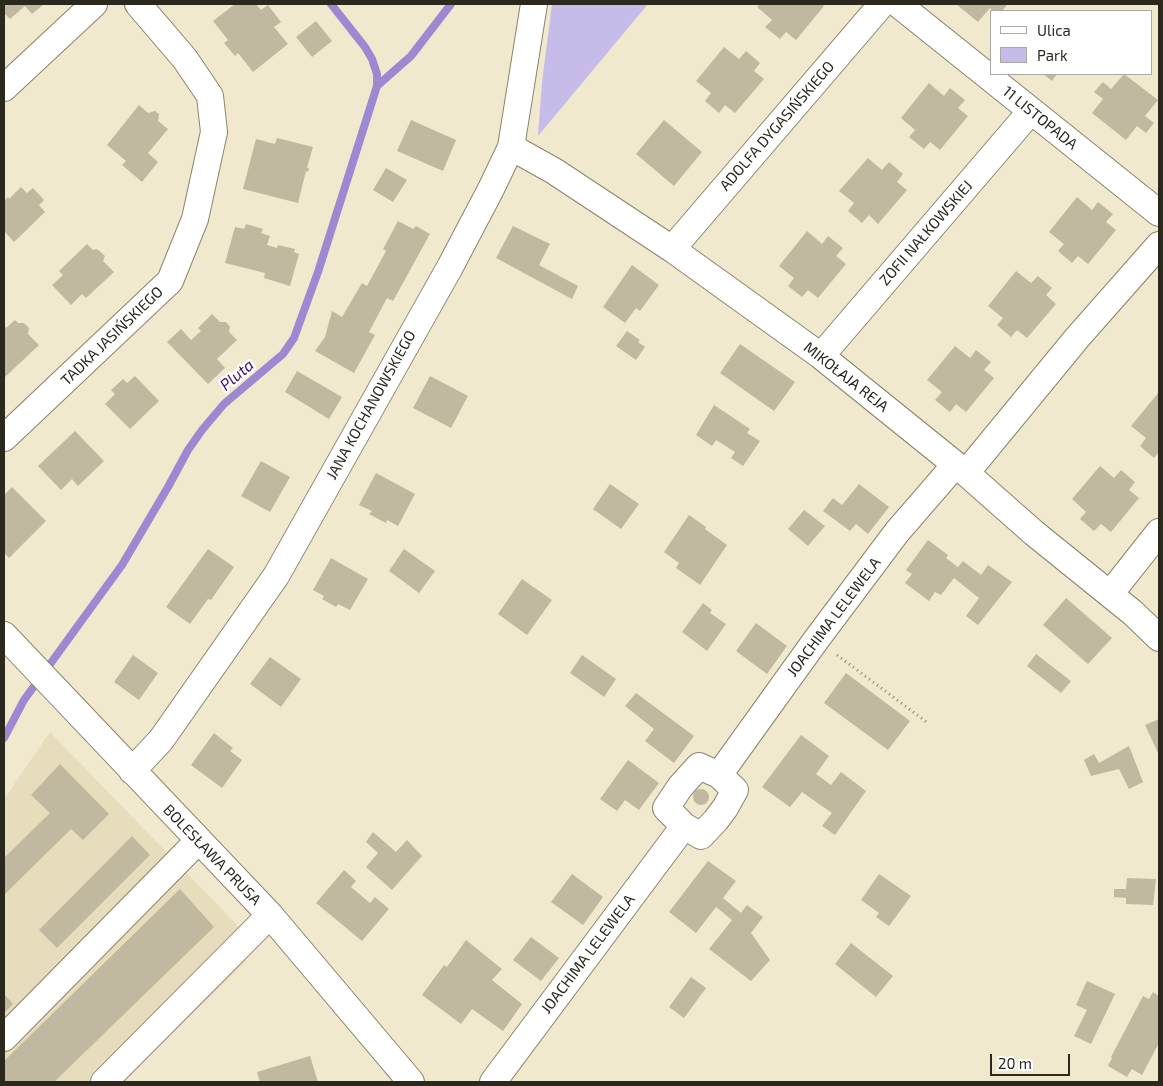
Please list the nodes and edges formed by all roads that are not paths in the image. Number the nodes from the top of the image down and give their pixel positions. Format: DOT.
graph roads {
  1 [pos="94,4"];
  2 [pos="138,4"];
  3 [pos="534,4"];
  4 [pos="882,4"];
  5 [pos="898,4"];
  6 [pos="4,88"];
  7 [pos="1031,111"];
  8 [pos="511,147"];
  9 [pos="1159,214"];
  10 [pos="1159,245"];
  11 [pos="672,249"];
  12 [pos="821,356"];
  13 [pos="4,438"];
  14 [pos="961,469"];
  15 [pos="1159,532"];
  16 [pos="1110,594"];
  17 [pos="4,636"];
  18 [pos="1159,638"];
  19 [pos="132,771"];
  20 [pos="719,775"];
  21 [pos="684,826"];
  22 [pos="199,840"];
  23 [pos="270,915"];
  24 [pos="4,1038"];
  25 [pos="104,1082"];
  26 [pos="411,1082"];
  27 [pos="492,1082"];
  1 -- 6 [label="street"];
  2 -- 13 [label="street, TADKA JASIŃSKIEGO"];
  3 -- 8 [label="street, JANA KOCHANOWSKIEGO"];
  4 -- 11 [label="street, ADOLFA DYGASIŃSKIEGO"];
  5 -- 7 [label="street, 11 LISTOPADA"];
  7 -- 9 [label="street, 11 LISTOPADA"];
  7 -- 12 [label="street, ZOFII NAŁKOWSKIEJ"];
  8 -- 11 [label="street, MIKOŁAJA REJA"];
  8 -- 19 [label="street, JANA KOCHANOWSKIEGO"];
  10 -- 14 [label="street, JOACHIMA LELEWELA"];
  11 -- 12 [label="street, MIKOŁAJA REJA"];
  12 -- 14 [label="street, MIKOŁAJA REJA"];
  14 -- 16 [label="street, MIKOŁAJA REJA"];
  14 -- 20 [label="street, JOACHIMA LELEWELA"];
  15 -- 16 [label="street"];
  16 -- 18 [label="street, MIKOŁAJA REJA"];
  17 -- 19 [label="street, BOLESŁAWA PRUSA"];
  19 -- 22 [label="street, BOLESŁAWA PRUSA"];
  20 -- 21 [label="street"];
  20 -- 21 [label="street"];
  21 -- 27 [label="street, JOACHIMA LELEWELA"];
  22 -- 23 [label="street, BOLESŁAWA PRUSA"];
  22 -- 24 [label="street"];
  23 -- 25 [label="street"];
  23 -- 26 [label="street, BOLESŁAWA PRUSA"];
}
